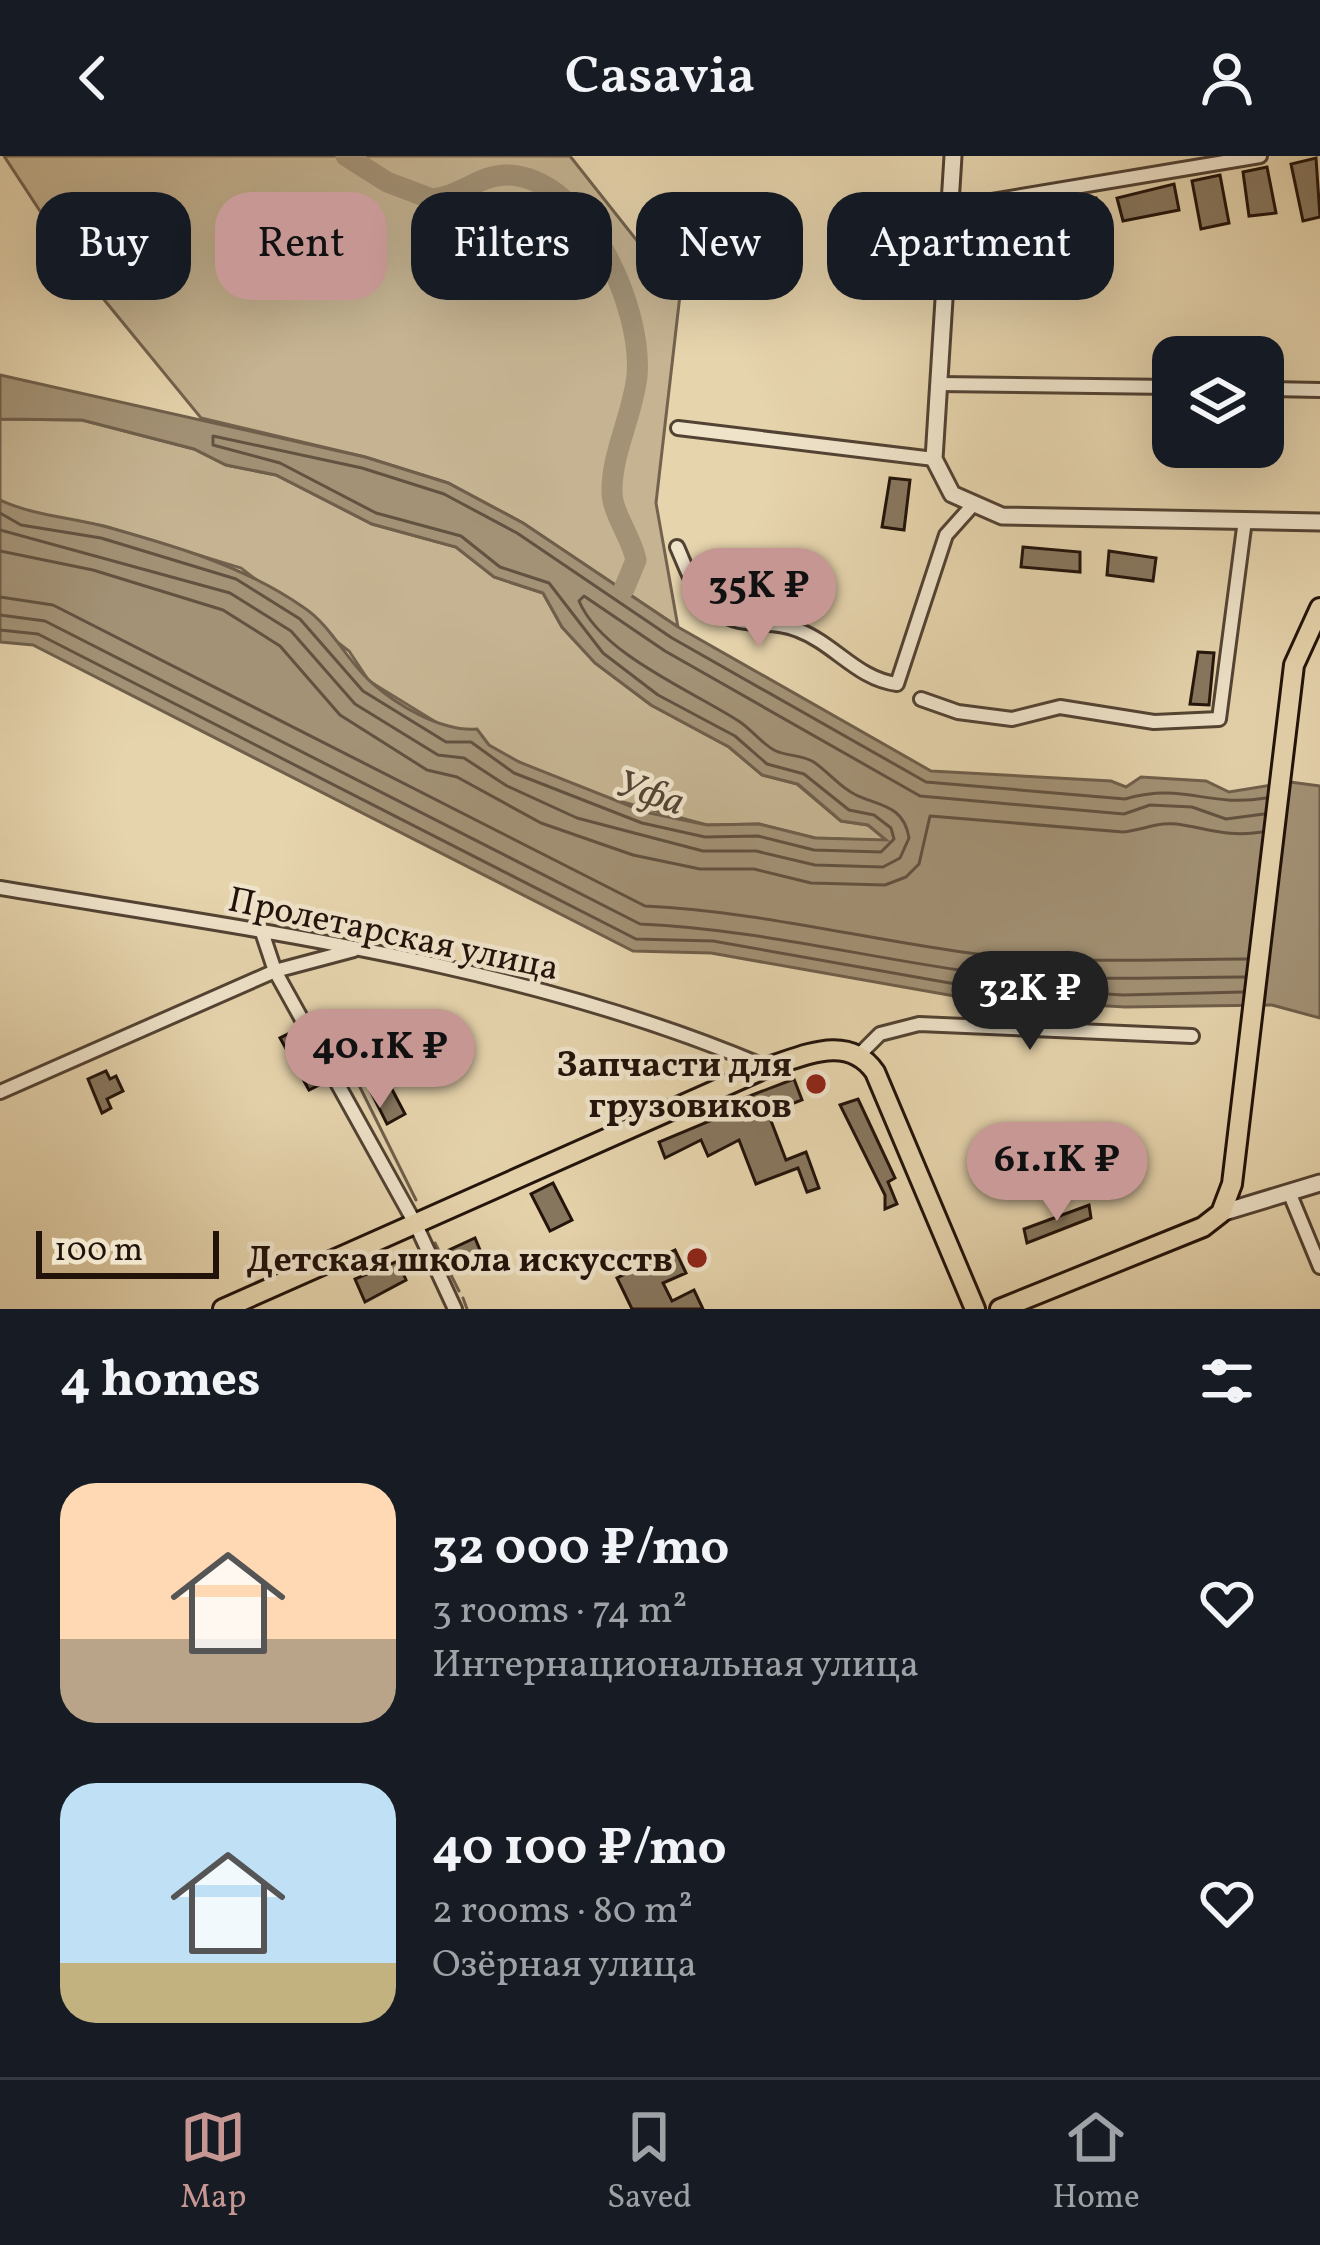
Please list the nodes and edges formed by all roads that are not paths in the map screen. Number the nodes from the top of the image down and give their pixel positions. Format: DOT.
graph roads {
  1 [pos="953,156"];
  2 [pos="1260,156"];
  3 [pos="951,192"];
  4 [pos="1045,192"];
  5 [pos="944,300"];
  6 [pos="939,384"];
  7 [pos="1152,387"];
  8 [pos="1284,388"];
  9 [pos="1320,389"];
  10 [pos="678,428"];
  11 [pos="934,459"];
  12 [pos="971,507"];
  13 [pos="1245,520"];
  14 [pos="1320,522"];
  15 [pos="677,547"];
  16 [pos="1320,608"];
  17 [pos="921,699"];
  18 [pos="0,888"];
  19 [pos="262,932"];
  20 [pos="361,948"];
  21 [pos="274,970"];
  22 [pos="1192,1036"];
  23 [pos="860,1054"];
  24 [pos="768,1067"];
  25 [pos="0,1092"];
  26 [pos="1320,1183"];
  27 [pos="1289,1192"];
  28 [pos="1221,1213"];
  29 [pos="416,1225"];
  30 [pos="1320,1267"];
  31 [pos="224,1309"];
  32 [pos="454,1309"];
  33 [pos="975,1309"];
  34 [pos="1000,1309"];
  1 -- 3 [label="street"];
  2 -- 4 [label="street"];
  5 -- 6 [label="street"];
  6 -- 7 [label="street"];
  6 -- 11 [label="street"];
  8 -- 9 [label="street"];
  10 -- 11 [label="street"];
  11 -- 12 [label="street"];
  12 -- 13 [label="street"];
  12 -- 15 [label="street"];
  13 -- 14 [label="street"];
  13 -- 17 [label="street"];
  16 -- 28 [label="main road"];
  18 -- 19 [label="street, Пролетарская улица"];
  19 -- 20 [label="street, Пролетарская улица"];
  19 -- 21 [label="street"];
  20 -- 21 [label="street"];
  20 -- 24 [label="street, Пролетарская улица"];
  21 -- 25 [label="street"];
  21 -- 29 [label="street"];
  22 -- 23 [label="street"];
  23 -- 24 [label="main road"];
  23 -- 33 [label="main road"];
  24 -- 29 [label="main road"];
  26 -- 27 [label="street"];
  27 -- 28 [label="street"];
  27 -- 30 [label="street"];
  28 -- 34 [label="main road"];
  29 -- 31 [label="main road"];
  29 -- 32 [label="street"];
}
